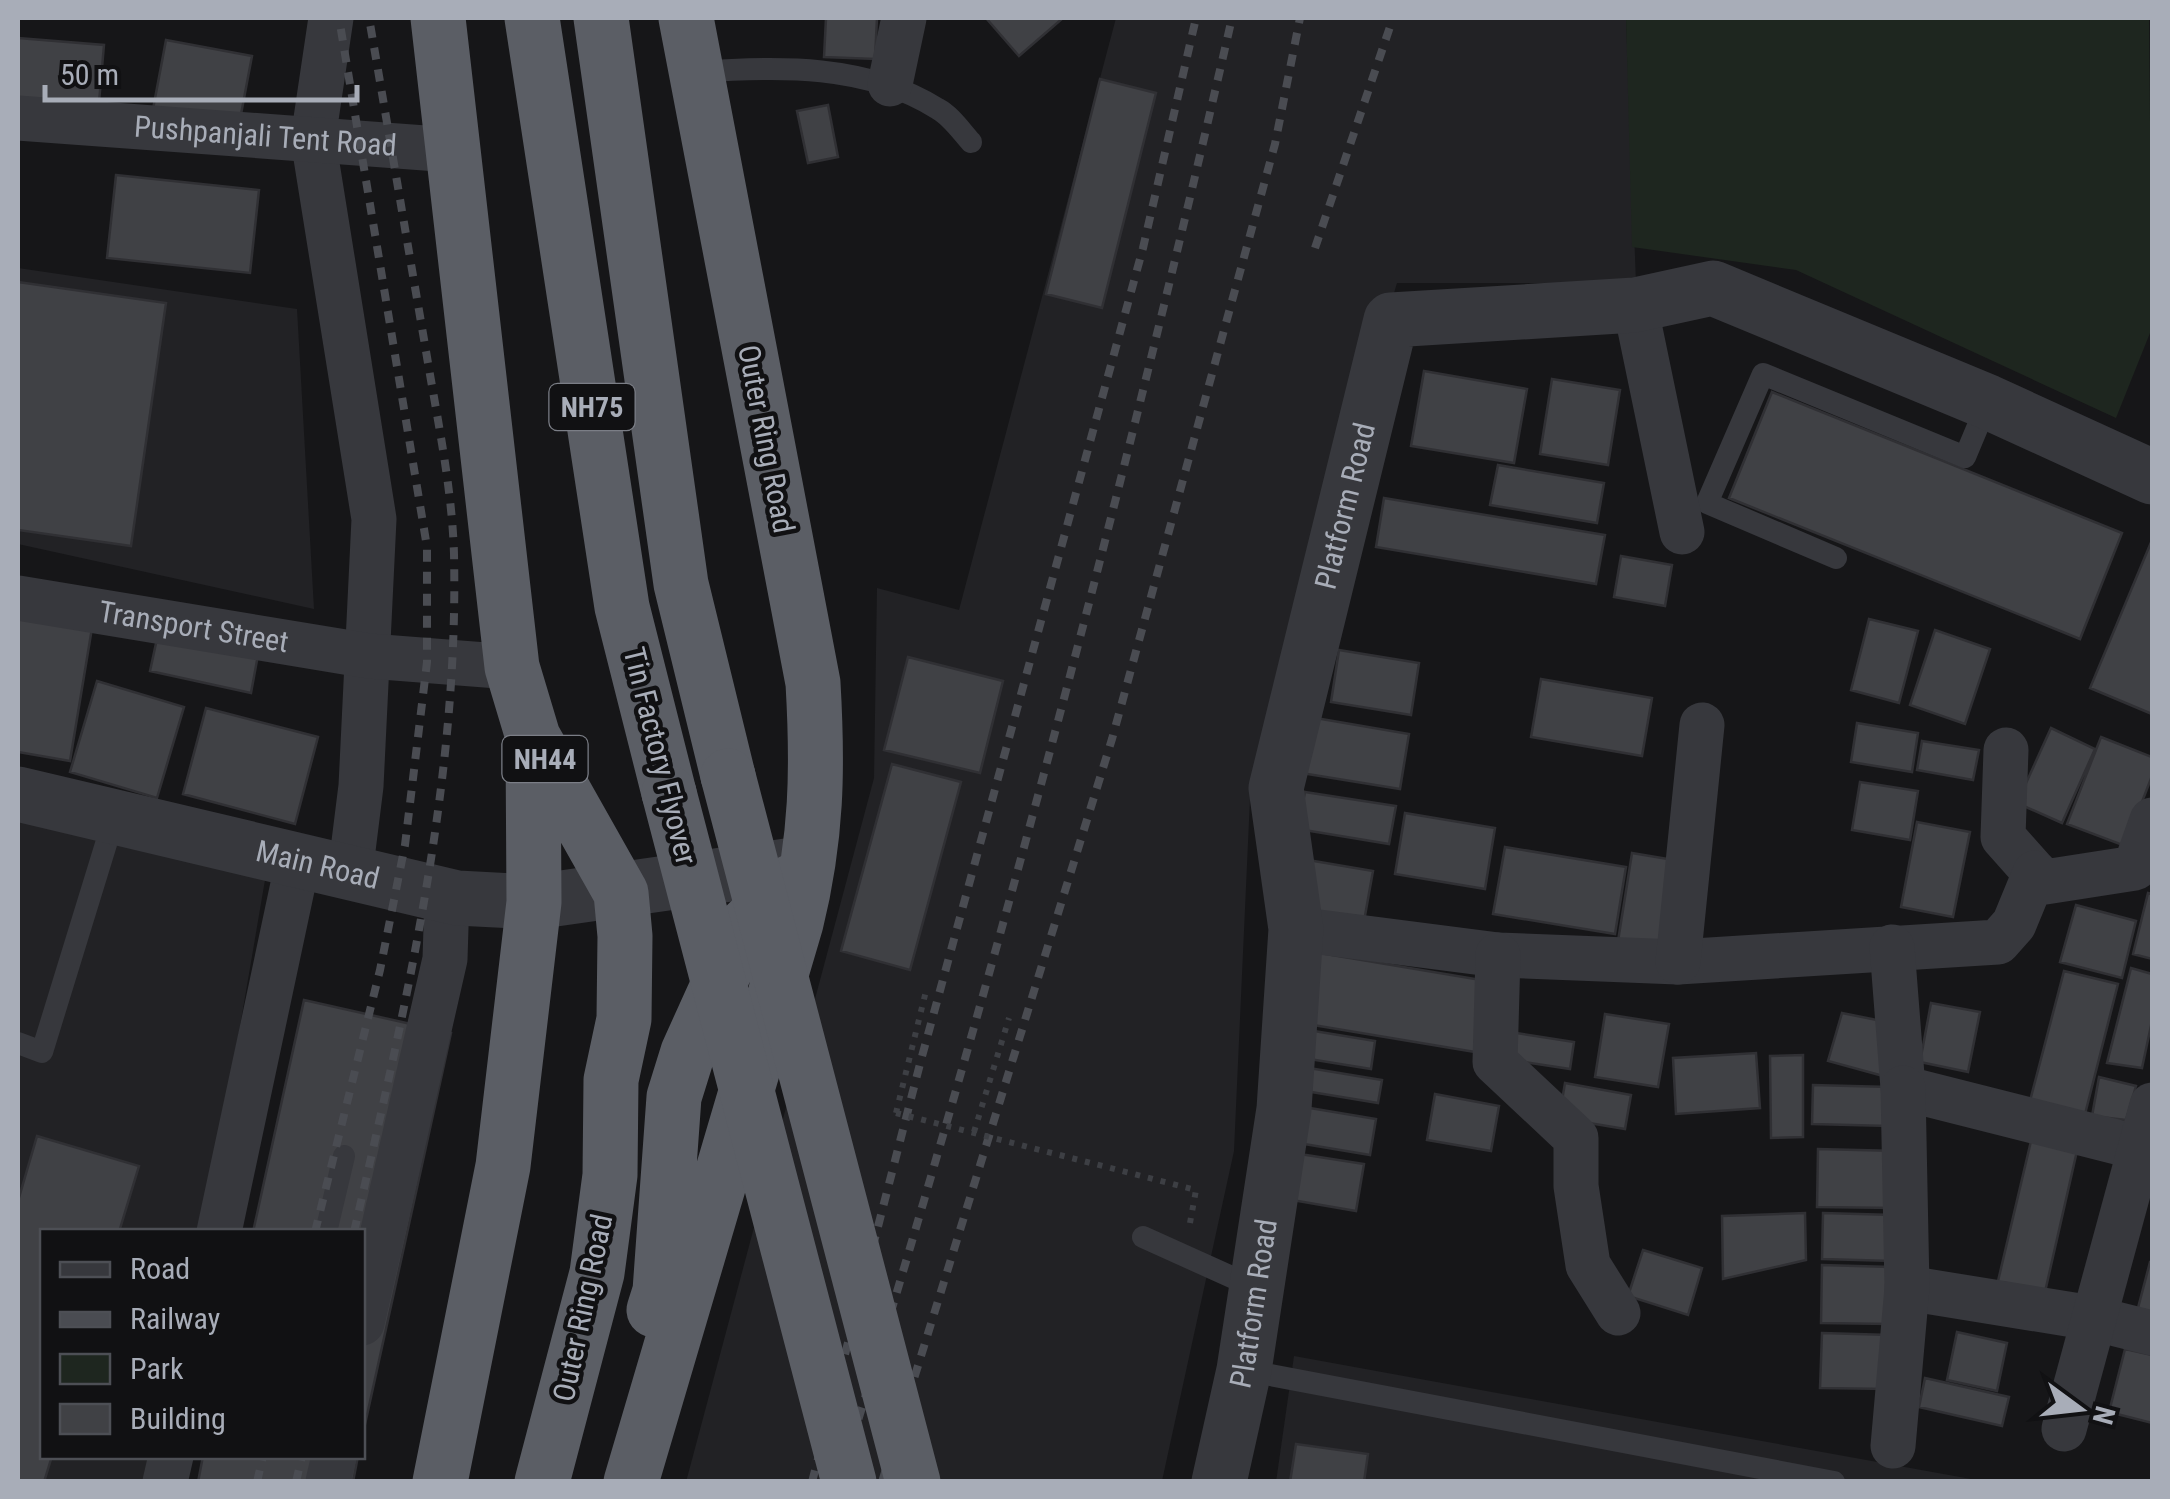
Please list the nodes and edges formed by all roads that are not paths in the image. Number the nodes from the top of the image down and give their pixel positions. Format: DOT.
graph roads {
  1 [pos="331,18"];
  2 [pos="438,18"];
  3 [pos="532,18"];
  4 [pos="601,18"];
  5 [pos="686,18"];
  6 [pos="904,18"];
  7 [pos="697,72"];
  8 [pos="890,84"];
  9 [pos="18,118"];
  10 [pos="313,139"];
  11 [pos="971,142"];
  12 [pos="452,150"];
  13 [pos="1636,305"];
  14 [pos="1988,402"];
  15 [pos="2152,477"];
  16 [pos="1682,532"];
  17 [pos="1836,558"];
  18 [pos="18,598"];
  19 [pos="369,656"];
  20 [pos="512,666"];
  21 [pos="1702,725"];
  22 [pos="533,738"];
  23 [pos="2006,750"];
  24 [pos="18,794"];
  25 [pos="114,818"];
  26 [pos="2152,820"];
  27 [pos="298,860"];
  28 [pos="811,862"];
  29 [pos="2035,872"];
  30 [pos="350,874"];
  31 [pos="621,893"];
  32 [pos="446,896"];
  33 [pos="534,902"];
  34 [pos="1296,929"];
  35 [pos="1892,947"];
  36 [pos="1498,955"];
  37 [pos="1678,962"];
  38 [pos="18,1043"];
  39 [pos="1903,1088"];
  40 [pos="2152,1105"];
  41 [pos="2147,1149"];
  42 [pos="344,1156"];
  43 [pos="219,1229"];
  44 [pos="327,1229"];
  45 [pos="1143,1237"];
  46 [pos="1256,1288"];
  47 [pos="1906,1288"];
  48 [pos="365,1300"];
  49 [pos="1618,1313"];
  50 [pos="2092,1318"];
  51 [pos="2152,1334"];
  52 [pos="1244,1370"];
  53 [pos="2064,1429"];
  54 [pos="1893,1446"];
  55 [pos="440,1482"];
  56 [pos="542,1482"];
  57 [pos="615,1482"];
  58 [pos="631,1482"];
  59 [pos="848,1482"];
  60 [pos="913,1482"];
  61 [pos="1219,1482"];
  62 [pos="1834,1482"];
  1 -- 10 [label="street"];
  2 -- 12 [label="highway, Outer Ring Road / NH44"];
  3 -- 59 [label="highway, Tin Factory Flyover / NH75, bridge"];
  4 -- 60 [label="highway, Tin Factory Flyover / NH75, bridge"];
  5 -- 7 [label="highway, Outer Ring Road"];
  6 -- 8 [label="street"];
  7 -- 8 [label="lane"];
  7 -- 28 [label="highway, Outer Ring Road"];
  8 -- 11 [label="lane"];
  9 -- 10 [label="street, Pushpanjali Tent Road"];
  10 -- 12 [label="street, Pushpanjali Tent Road"];
  10 -- 19 [label="street"];
  12 -- 20 [label="highway, Outer Ring Road / NH44"];
  13 -- 14 [label="street, Platform Road"];
  13 -- 16 [label="street"];
  13 -- 34 [label="street, Platform Road"];
  14 -- 15 [label="street, Platform Road"];
  14 -- 17 [label="lane"];
  18 -- 19 [label="street, Transport Street"];
  19 -- 20 [label="street, Transport Street"];
  19 -- 30 [label="street"];
  20 -- 22 [label="highway, Outer Ring Road / NH44"];
  21 -- 37 [label="street"];
  22 -- 31 [label="highway, Outer Ring Road / NH44"];
  22 -- 33 [label="highway, Outer Ring Road"];
  23 -- 29 [label="street"];
  24 -- 25 [label="street, Main Road"];
  25 -- 27 [label="street, Main Road"];
  25 -- 38 [label="lane"];
  26 -- 29 [label="street"];
  27 -- 30 [label="street, Main Road"];
  27 -- 43 [label="street"];
  28 -- 31 [label="street, Main Road"];
  28 -- 57 [label="highway, Outer Ring Road"];
  28 -- 58 [label="highway, Outer Ring Road"];
  29 -- 35 [label="street"];
  30 -- 32 [label="street, Main Road"];
  31 -- 33 [label="street, Main Road"];
  31 -- 56 [label="highway, Outer Ring Road / NH44"];
  32 -- 33 [label="street, Main Road"];
  32 -- 48 [label="street"];
  33 -- 55 [label="highway, Outer Ring Road"];
  34 -- 36 [label="street"];
  34 -- 46 [label="street, Platform Road"];
  35 -- 37 [label="street"];
  35 -- 39 [label="street"];
  36 -- 37 [label="street"];
  36 -- 49 [label="street"];
  39 -- 41 [label="street"];
  39 -- 47 [label="street"];
  40 -- 41 [label="street"];
  41 -- 50 [label="street"];
  42 -- 44 [label="lane"];
  45 -- 46 [label="lane"];
  46 -- 52 [label="street, Platform Road"];
  47 -- 50 [label="street"];
  47 -- 54 [label="street"];
  50 -- 51 [label="street"];
  50 -- 53 [label="street"];
  52 -- 61 [label="street, Platform Road"];
  52 -- 62 [label="lane"];
}
